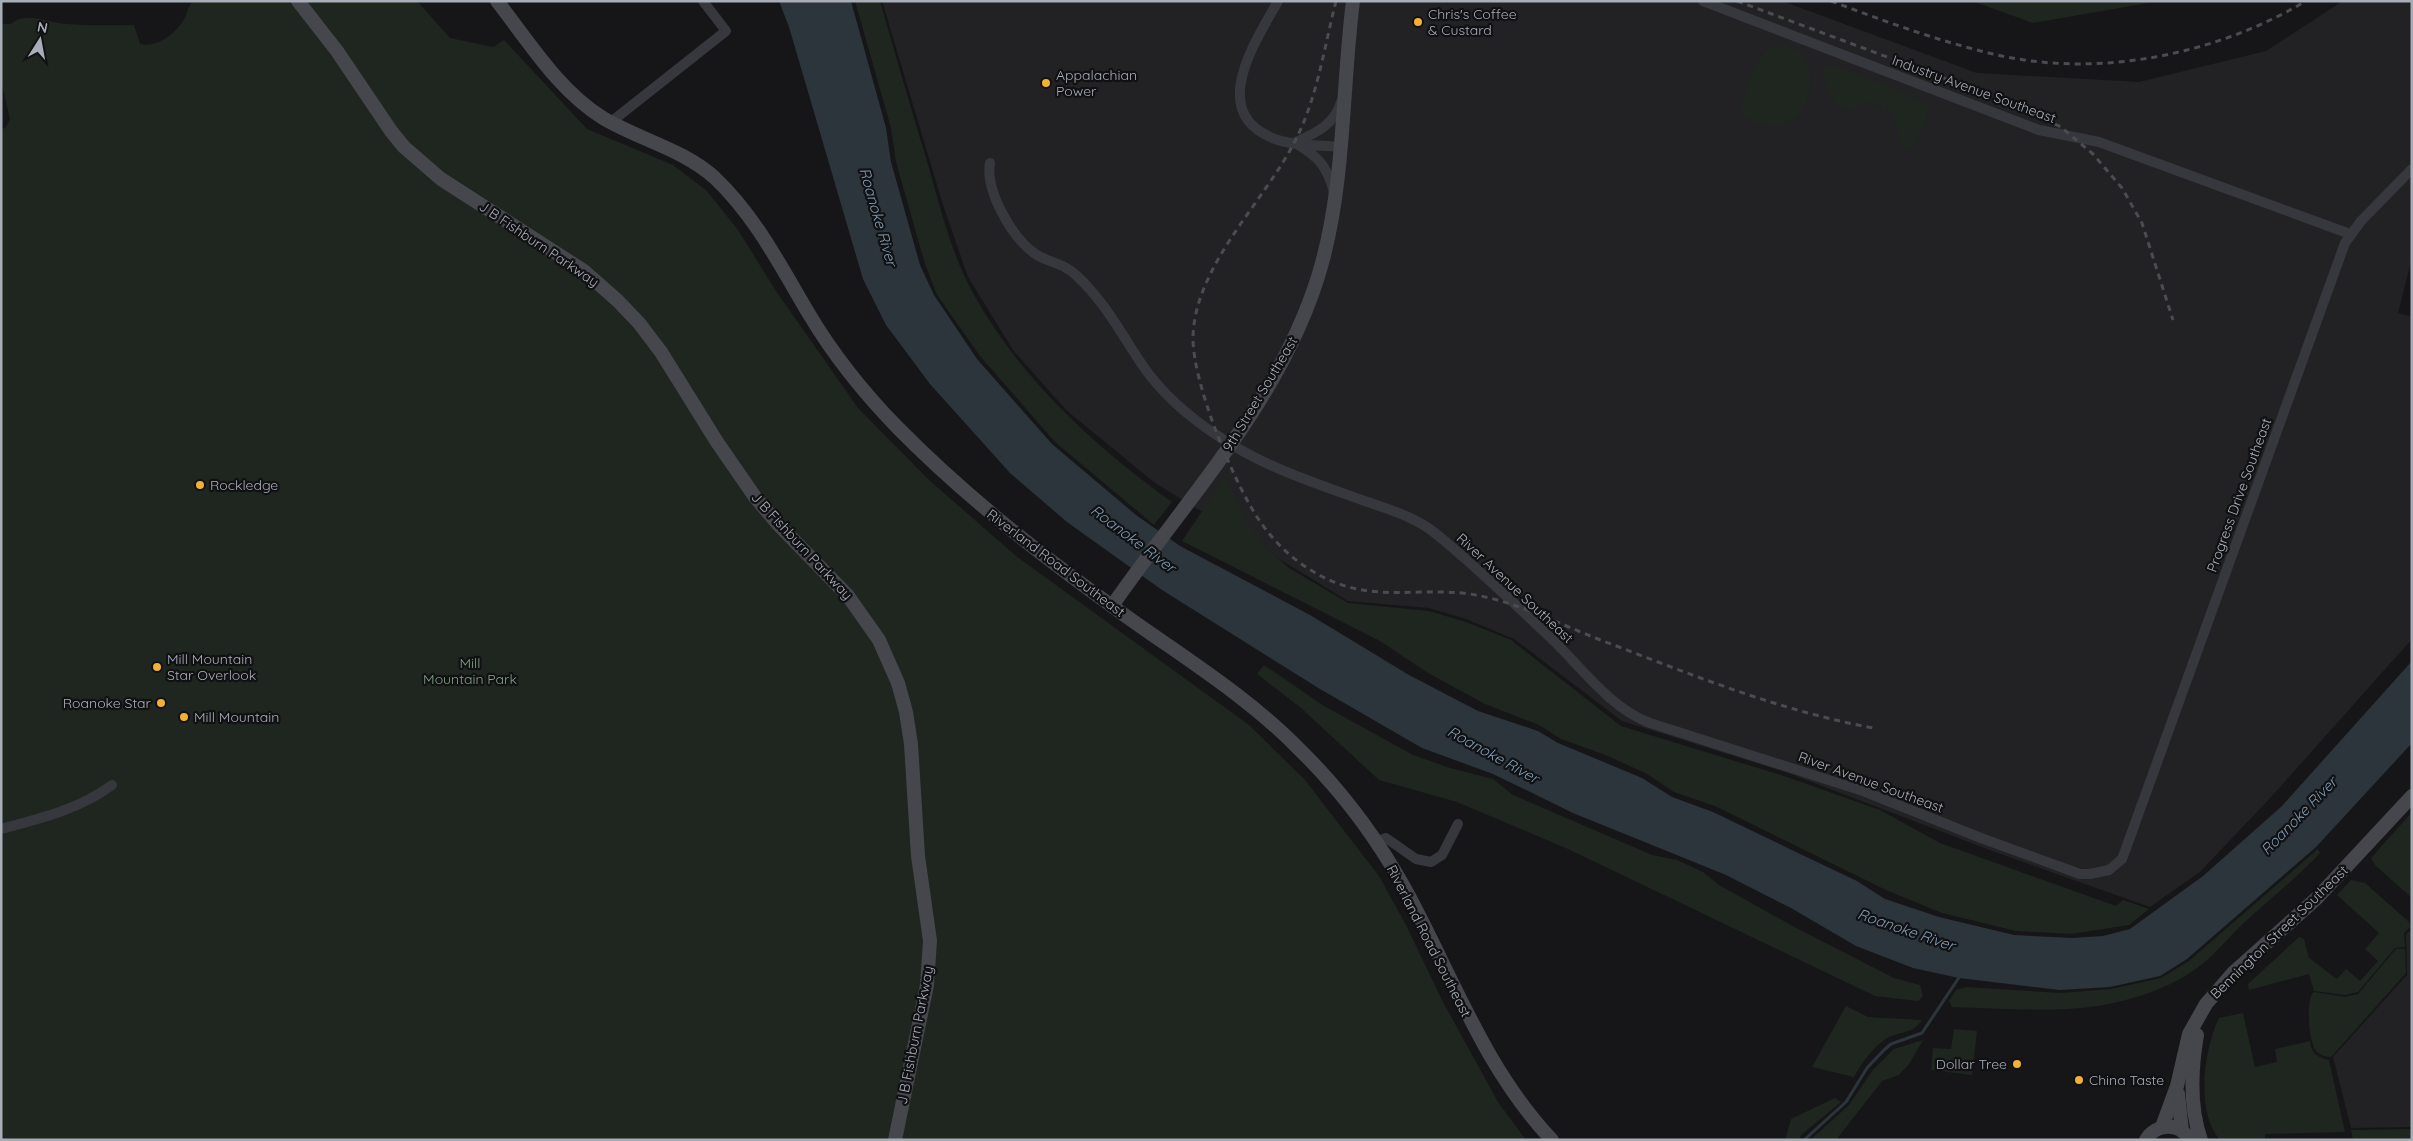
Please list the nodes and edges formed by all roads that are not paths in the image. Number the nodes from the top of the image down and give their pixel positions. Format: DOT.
graph roads {
  1 [pos="298,1"];
  2 [pos="497,1"];
  3 [pos="703,1"];
  4 [pos="1278,1"];
  5 [pos="1354,1"];
  6 [pos="1703,1"];
  7 [pos="1345,89"];
  8 [pos="611,122"];
  9 [pos="1294,143"];
  10 [pos="1340,147"];
  11 [pos="990,163"];
  12 [pos="2412,169"];
  13 [pos="1335,194"];
  14 [pos="2350,234"];
  15 [pos="1230,444"];
  16 [pos="1112,606"];
  17 [pos="112,785"];
  18 [pos="2412,796"];
  19 [pos="1458,824"];
  20 [pos="1,829"];
  21 [pos="1376,842"];
  22 [pos="2125,851"];
  23 [pos="2200,1015"];
  24 [pos="2177,1086"];
  25 [pos="2162,1127"];
  26 [pos="2186,1135"];
  27 [pos="895,1140"];
  28 [pos="1552,1140"];
  29 [pos="2146,1140"];
  30 [pos="2201,1140"];
  1 -- 27 [label="main road, J B Fishburn Parkway"];
  2 -- 8 [label="main road, Riverland Road Southeast"];
  3 -- 8 [label="street"];
  4 -- 9 [label="street"];
  5 -- 7 [label="main road, 9th Street Southeast"];
  6 -- 14 [label="street, Industry Avenue Southeast"];
  7 -- 9 [label="street"];
  7 -- 10 [label="main road, 9th Street Southeast"];
  8 -- 16 [label="main road, Riverland Road Southeast"];
  9 -- 10 [label="street"];
  9 -- 13 [label="street"];
  10 -- 13 [label="main road, 9th Street Southeast"];
  11 -- 15 [label="street, River Avenue Southeast"];
  12 -- 14 [label="street, Progress Drive Southeast"];
  13 -- 15 [label="main road, 9th Street Southeast"];
  14 -- 22 [label="street, Progress Drive Southeast"];
  15 -- 16 [label="main road, 9th Street Southeast"];
  15 -- 22 [label="street, River Avenue Southeast"];
  16 -- 21 [label="main road, Riverland Road Southeast"];
  17 -- 20 [label="street"];
  18 -- 23 [label="main road, Bennington Street Southeast"];
  19 -- 21 [label="street"];
  21 -- 28 [label="main road, Riverland Road Southeast"];
  23 -- 24 [label="main road, Bennington Street Southeast"];
  23 -- 30 [label="main road"];
  24 -- 25 [label="main road, Bennington Street Southeast"];
  24 -- 26 [label="main road, Bennington Street Southeast"];
  25 -- 26 [label="main road"];
  25 -- 29 [label="main road"];
}
